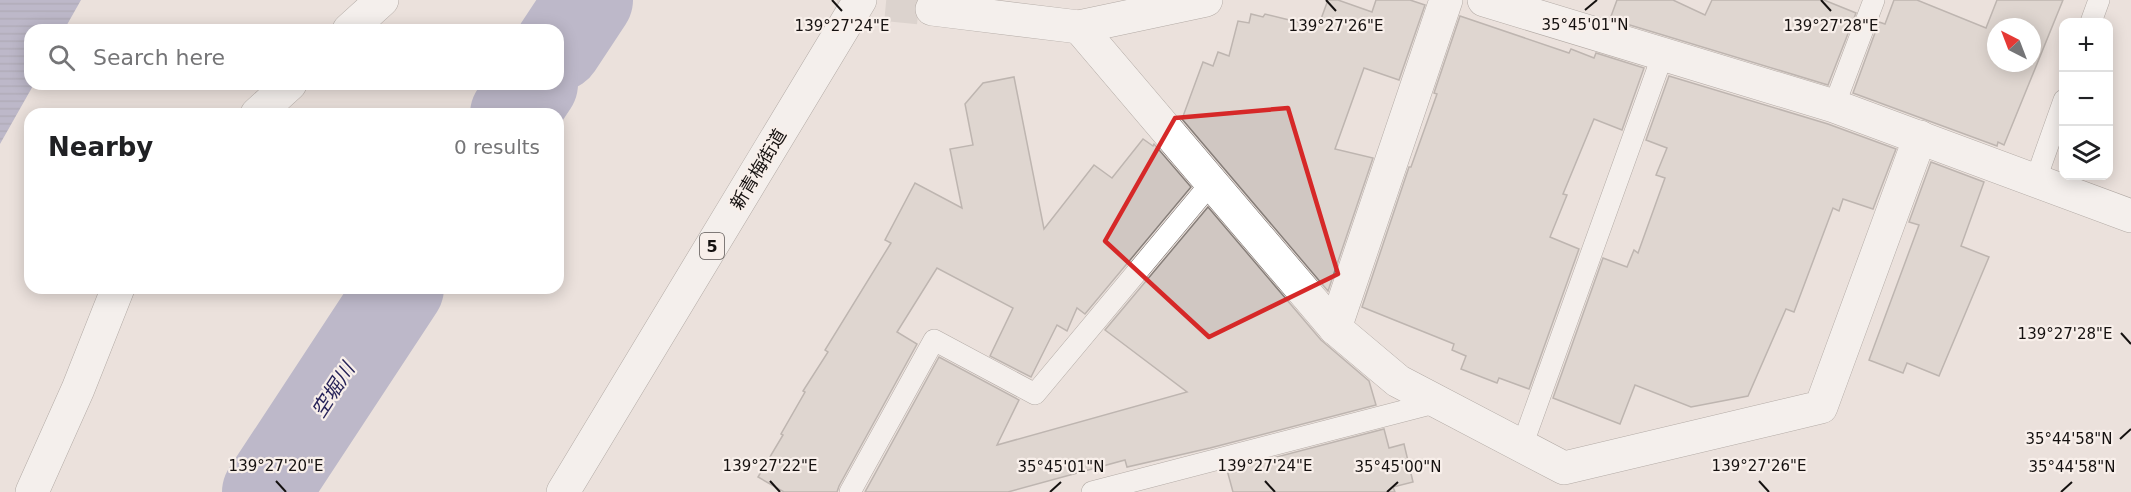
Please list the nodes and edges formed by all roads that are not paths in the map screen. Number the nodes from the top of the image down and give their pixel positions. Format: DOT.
graph roads {
  1 [pos="382,0"];
  2 [pos="860,0"];
  3 [pos="1206,0"];
  4 [pos="1446,0"];
  5 [pos="1484,0"];
  6 [pos="1874,0"];
  7 [pos="2099,0"];
  8 [pos="985,7"];
  9 [pos="932,9"];
  10 [pos="2092,18"];
  11 [pos="356,24"];
  12 [pos="1079,27"];
  13 [pos="1663,54"];
  14 [pos="283,90"];
  15 [pos="1834,106"];
  16 [pos="264,108"];
  17 [pos="2059,114"];
  18 [pos="1920,137"];
  19 [pos="2036,179"];
  20 [pos="1212,182"];
  21 [pos="2131,216"];
  22 [pos="116,294"];
  23 [pos="1335,328"];
  24 [pos="1438,402"];
  25 [pos="1522,446"];
  26 [pos="32,492"];
  27 [pos="564,492"];
  28 [pos="850,492"];
  29 [pos="1092,492"];
  1 -- 11 [label="street"];
  2 -- 27 [label="street, 新青梅街道 / 5"];
  3 -- 12 [label="street"];
  4 -- 23 [label="street"];
  5 -- 13 [label="street"];
  6 -- 15 [label="lane"];
  7 -- 10 [label="lane"];
  8 -- 9 [label="street"];
  8 -- 12 [label="street"];
  12 -- 20 [label="street"];
  13 -- 15 [label="street"];
  13 -- 25 [label="lane"];
  14 -- 16 [label="street"];
  15 -- 18 [label="street"];
  17 -- 19 [label="lane"];
  18 -- 19 [label="street"];
  18 -- 25 [label="street"];
  19 -- 21 [label="street"];
  20 -- 23 [label="street"];
  20 -- 28 [label="lane"];
  22 -- 26 [label="street"];
  23 -- 24 [label="street"];
  24 -- 25 [label="street"];
  24 -- 29 [label="lane"];
}
